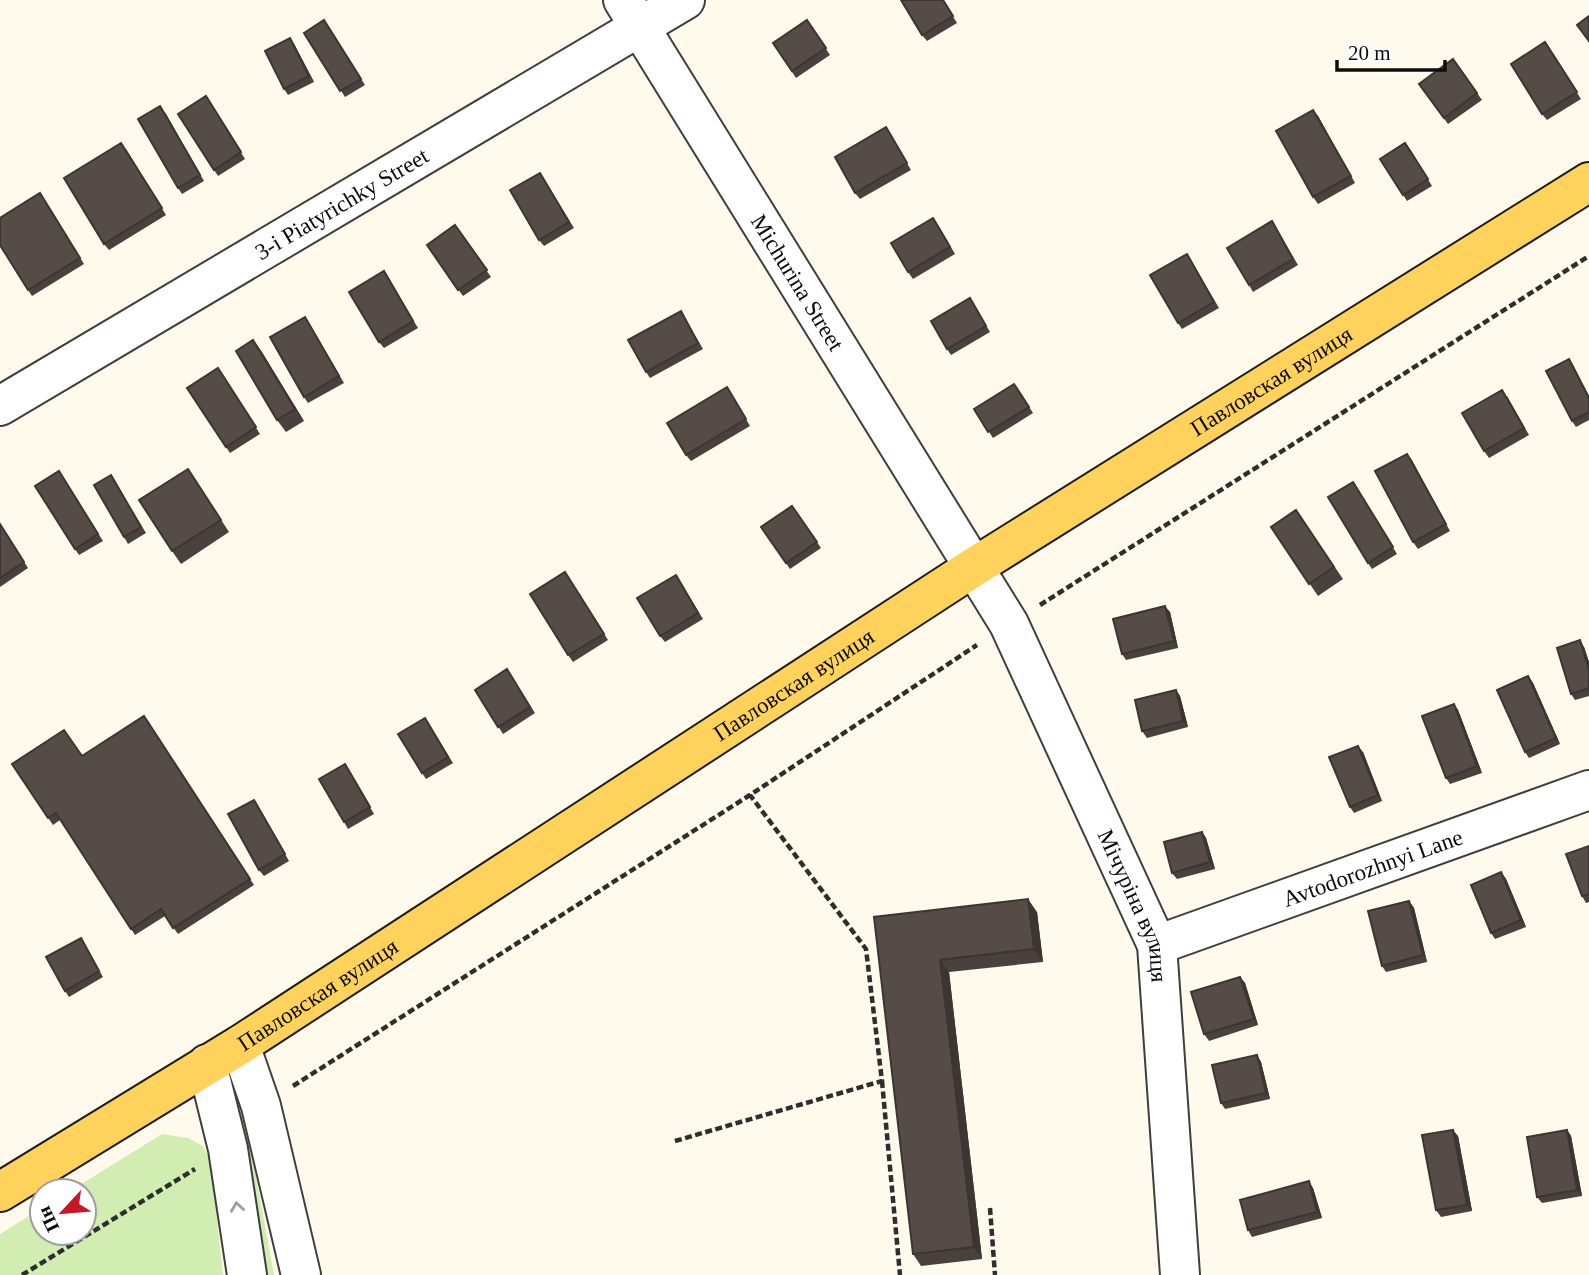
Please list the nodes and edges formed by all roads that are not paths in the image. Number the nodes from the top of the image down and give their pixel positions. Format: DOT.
graph roads {
  1 [pos="685,0"];
  2 [pos="631,13"];
  3 [pos="1589,182"];
  4 [pos="0,406"];
  5 [pos="974,567"];
  6 [pos="1589,790"];
  7 [pos="1157,945"];
  8 [pos="240,1045"];
  9 [pos="208,1065"];
  10 [pos="0,1192"];
  11 [pos="247,1275"];
  12 [pos="301,1275"];
  13 [pos="1180,1275"];
  1 -- 2 [label="street, 3-i Piatyrichky Street"];
  2 -- 4 [label="street, 3-i Piatyrichky Street"];
  2 -- 5 [label="street, Michurina Street"];
  3 -- 5 [label="main road, Павловская вулиця"];
  5 -- 7 [label="street, Мічуріна вулиця"];
  5 -- 8 [label="main road, Павловская вулиця"];
  6 -- 7 [label="street, Avtodorozhnyi Lane"];
  7 -- 13 [label="street, Мічуріна вулиця"];
  8 -- 9 [label="main road, Павловская вулиця"];
  8 -- 12 [label="street"];
  9 -- 10 [label="main road, Павловская вулиця"];
  11 -- 9 [label="street, one-way"];
}
